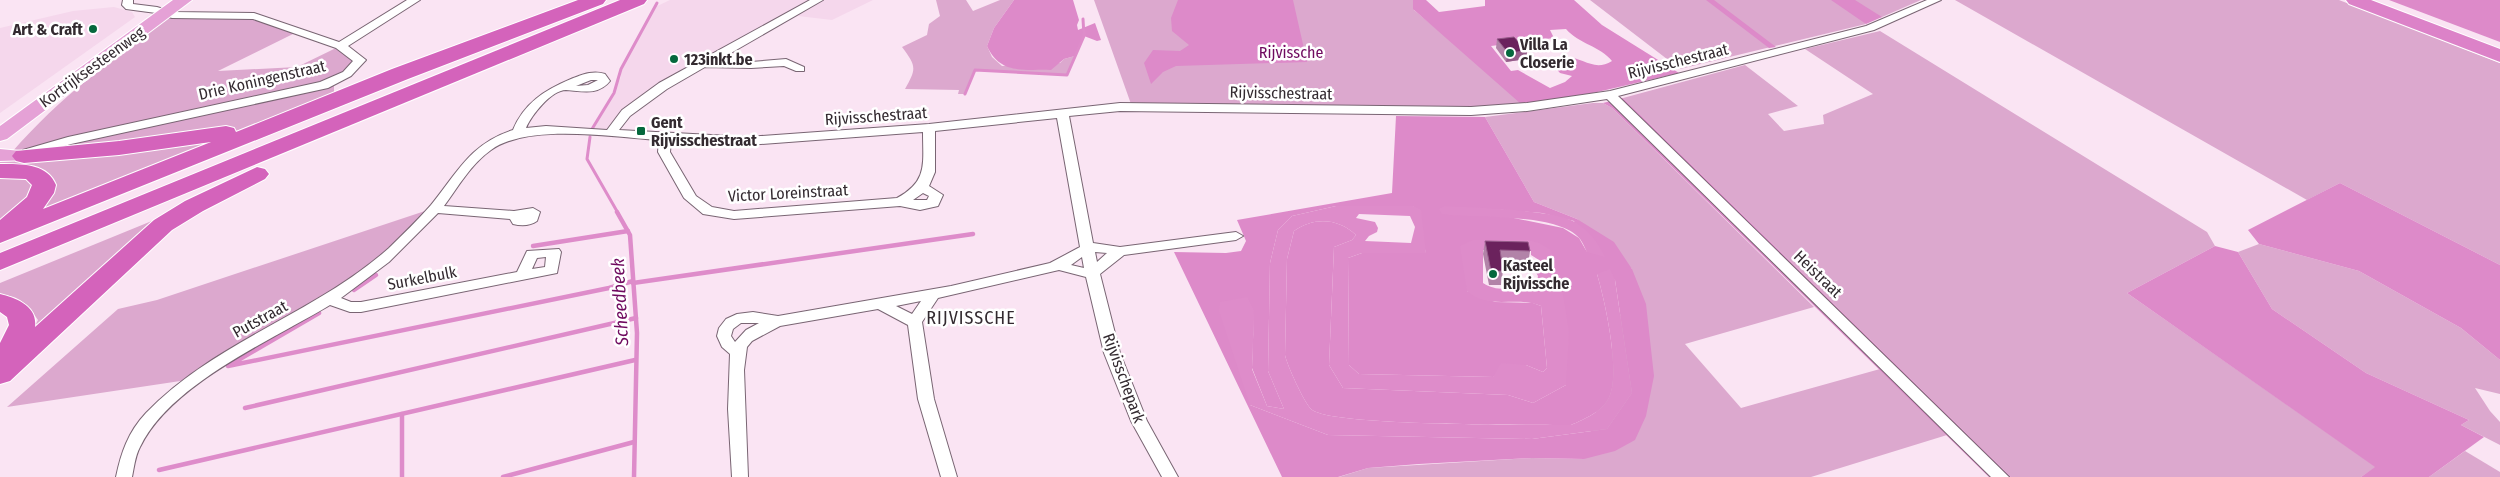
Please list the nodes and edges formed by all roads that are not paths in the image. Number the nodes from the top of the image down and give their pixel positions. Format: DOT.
graph roads {
  1 [pos="128,0"];
  2 [pos="184,0"];
  3 [pos="415,0"];
  4 [pos="608,0"];
  5 [pos="637,0"];
  6 [pos="818,0"];
  7 [pos="1936,0"];
  8 [pos="2355,0"];
  9 [pos="2377,0"];
  10 [pos="165,8"];
  11 [pos="593,10"];
  12 [pos="340,46"];
  13 [pos="2500,47"];
  14 [pos="2500,56"];
  15 [pos="706,64"];
  16 [pos="800,69"];
  17 [pos="565,86"];
  18 [pos="1610,95"];
  19 [pos="1062,114"];
  20 [pos="291,117"];
  21 [pos="930,128"];
  22 [pos="2,133"];
  23 [pos="518,133"];
  24 [pos="612,134"];
  25 [pos="665,137"];
  26 [pos="303,149"];
  27 [pos="10,160"];
  28 [pos="435,209"];
  29 [pos="516,215"];
  30 [pos="0,228"];
  31 [pos="0,235"];
  32 [pos="1236,236"];
  33 [pos="0,248"];
  34 [pos="1087,248"];
  35 [pos="1120,251"];
  36 [pos="0,262"];
  37 [pos="1060,266"];
  38 [pos="1093,273"];
  39 [pos="522,276"];
  40 [pos="0,277"];
  41 [pos="933,295"];
  42 [pos="329,299"];
  43 [pos="0,303"];
  44 [pos="882,304"];
  45 [pos="778,321"];
  46 [pos="914,322"];
  47 [pos="737,352"];
  48 [pos="0,359"];
  49 [pos="0,374"];
  50 [pos="124,477"];
  51 [pos="740,477"];
  52 [pos="949,477"];
  53 [pos="1170,477"];
  54 [pos="2001,477"];
  1 -- 10 [label="street, Drie Koningenstraat"];
  2 -- 10 [label="main road, Kortrijksesteenweg"];
  3 -- 12 [label="street"];
  4 -- 33 [label="highway"];
  5 -- 11 [label="highway"];
  6 -- 15 [label="street"];
  7 -- 18 [label="street, Rijvisschestraat"];
  8 -- 14 [label="highway"];
  9 -- 13 [label="highway"];
  10 -- 12 [label="street, Drie Koningenstraat"];
  10 -- 22 [label="main road, Kortrijksesteenweg"];
  11 -- 20 [label="highway"];
  11 -- 26 [label="highway"];
  11 -- 36 [label="highway"];
  12 -- 27 [label="street, Drie Koningenstraat"];
  15 -- 16 [label="street"];
  15 -- 24 [label="street"];
  17 -- 23 [label="street"];
  18 -- 19 [label="street, Rijvisschestraat"];
  18 -- 54 [label="street, Heistraat"];
  19 -- 21 [label="street, Rijvisschestraat"];
  19 -- 34 [label="street, Rijvisschepark"];
  20 -- 27 [label="highway"];
  20 -- 31 [label="highway"];
  21 -- 25 [label="street, Rijvisschestraat"];
  21 -- 25 [label="street, Victor Loreinstraat"];
  23 -- 24 [label="street, Putstraat"];
  23 -- 28 [label="street, Putstraat"];
  24 -- 25 [label="street, Rijvisschestraat"];
  26 -- 40 [label="highway"];
  26 -- 49 [label="highway"];
  27 -- 30 [label="highway"];
  28 -- 29 [label="street"];
  28 -- 42 [label="street, Putstraat"];
  32 -- 35 [label="street"];
  34 -- 35 [label="street"];
  34 -- 37 [label="street"];
  34 -- 38 [label="street, Rijvisschepark"];
  35 -- 38 [label="street"];
  37 -- 38 [label="street"];
  37 -- 41 [label="street"];
  38 -- 53 [label="street, Rijvisschepark"];
  39 -- 42 [label="street, Surkelbulk"];
  41 -- 44 [label="street"];
  41 -- 46 [label="street"];
  42 -- 50 [label="street, Putstraat"];
  43 -- 48 [label="highway"];
  44 -- 45 [label="street"];
  44 -- 46 [label="street"];
  45 -- 47 [label="street"];
  45 -- 47 [label="street"];
  46 -- 52 [label="street"];
  47 -- 51 [label="street"];
}
